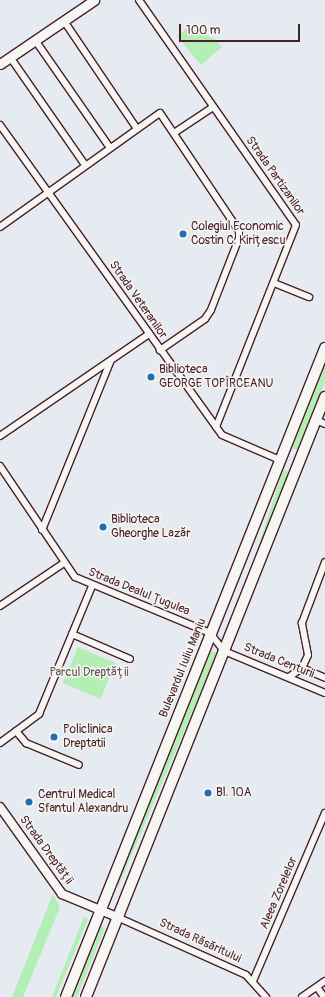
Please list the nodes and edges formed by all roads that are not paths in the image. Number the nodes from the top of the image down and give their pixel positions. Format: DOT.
graph roads {
  1 [pos="94,0"];
  2 [pos="139,0"];
  3 [pos="64,21"];
  4 [pos="35,40"];
  5 [pos="10,57"];
  6 [pos="0,64"];
  7 [pos="212,107"];
  8 [pos="0,125"];
  9 [pos="138,129"];
  10 [pos="174,133"];
  11 [pos="110,148"];
  12 [pos="85,166"];
  13 [pos="48,192"];
  14 [pos="1,224"];
  15 [pos="274,283"];
  16 [pos="309,297"];
  17 [pos="149,334"];
  18 [pos="325,348"];
  19 [pos="160,350"];
  20 [pos="111,360"];
  21 [pos="325,397"];
  22 [pos="320,422"];
  23 [pos="216,427"];
  24 [pos="0,436"];
  25 [pos="280,460"];
  26 [pos="0,467"];
  27 [pos="42,530"];
  28 [pos="325,562"];
  29 [pos="64,563"];
  30 [pos="92,586"];
  31 [pos="0,606"];
  32 [pos="210,633"];
  33 [pos="72,634"];
  34 [pos="224,651"];
  35 [pos="130,659"];
  36 [pos="302,668"];
  37 [pos="289,677"];
  38 [pos="325,678"];
  39 [pos="325,693"];
  40 [pos="16,731"];
  41 [pos="0,743"];
  42 [pos="79,765"];
  43 [pos="0,806"];
  44 [pos="325,813"];
  45 [pos="101,910"];
  46 [pos="117,916"];
  47 [pos="253,981"];
  48 [pos="325,981"];
  49 [pos="317,987"];
  50 [pos="66,997"];
  51 [pos="86,997"];
  52 [pos="266,997"];
  53 [pos="302,997"];
  54 [pos="324,997"];
  1 -- 3 [label="main road"];
  2 -- 7 [label="street, Strada Partizanilor"];
  3 -- 4 [label="main road"];
  3 -- 9 [label="street"];
  4 -- 5 [label="main road"];
  4 -- 11 [label="street"];
  5 -- 6 [label="main road"];
  5 -- 12 [label="street"];
  7 -- 10 [label="street"];
  7 -- 15 [label="street, Strada Partizanilor"];
  8 -- 13 [label="street, Strada Veteranilor"];
  9 -- 10 [label="street"];
  9 -- 11 [label="street"];
  10 -- 19 [label="street"];
  11 -- 12 [label="street"];
  12 -- 13 [label="street"];
  13 -- 14 [label="street"];
  13 -- 17 [label="street, Strada Veteranilor"];
  15 -- 16 [label="street"];
  15 -- 23 [label="street, Strada Partizanilor"];
  17 -- 19 [label="street, Strada Veteranilor"];
  17 -- 20 [label="street"];
  18 -- 25 [label="main road, Bulevardul Iuliu Maniu"];
  19 -- 23 [label="street, Strada Veteranilor"];
  20 -- 24 [label="street"];
  20 -- 27 [label="street"];
  21 -- 22 [label="main road"];
  22 -- 34 [label="main road"];
  23 -- 25 [label="street, Strada Veteranilor"];
  25 -- 32 [label="main road, Bulevardul Iuliu Maniu"];
  26 -- 27 [label="street, Strada Dealul Țugulea"];
  27 -- 29 [label="street, Strada Dealul Țugulea"];
  28 -- 36 [label="street"];
  29 -- 30 [label="street, Strada Dealul Țugulea"];
  29 -- 31 [label="street"];
  30 -- 32 [label="street, Strada Dealul Țugulea"];
  30 -- 33 [label="street"];
  32 -- 34 [label="street"];
  32 -- 45 [label="main road, Bulevardul Iuliu Maniu"];
  33 -- 35 [label="street"];
  33 -- 40 [label="street"];
  34 -- 37 [label="street, Strada Centurii"];
  34 -- 46 [label="main road"];
  36 -- 37 [label="street"];
  36 -- 38 [label="street"];
  37 -- 39 [label="street, Strada Centurii"];
  40 -- 41 [label="street"];
  40 -- 42 [label="street"];
  43 -- 45 [label="street, Strada Dreptății"];
  44 -- 47 [label="street, Aleea Zorelelor"];
  45 -- 46 [label="street, Strada Dreptății"];
  45 -- 50 [label="main road, Bulevardul Iuliu Maniu"];
  46 -- 47 [label="street, Strada Răsăritului"];
  46 -- 51 [label="main road"];
  47 -- 52 [label="street, Strada Răsăritului"];
  48 -- 49 [label="street"];
  49 -- 53 [label="street"];
  49 -- 54 [label="street"];
}
